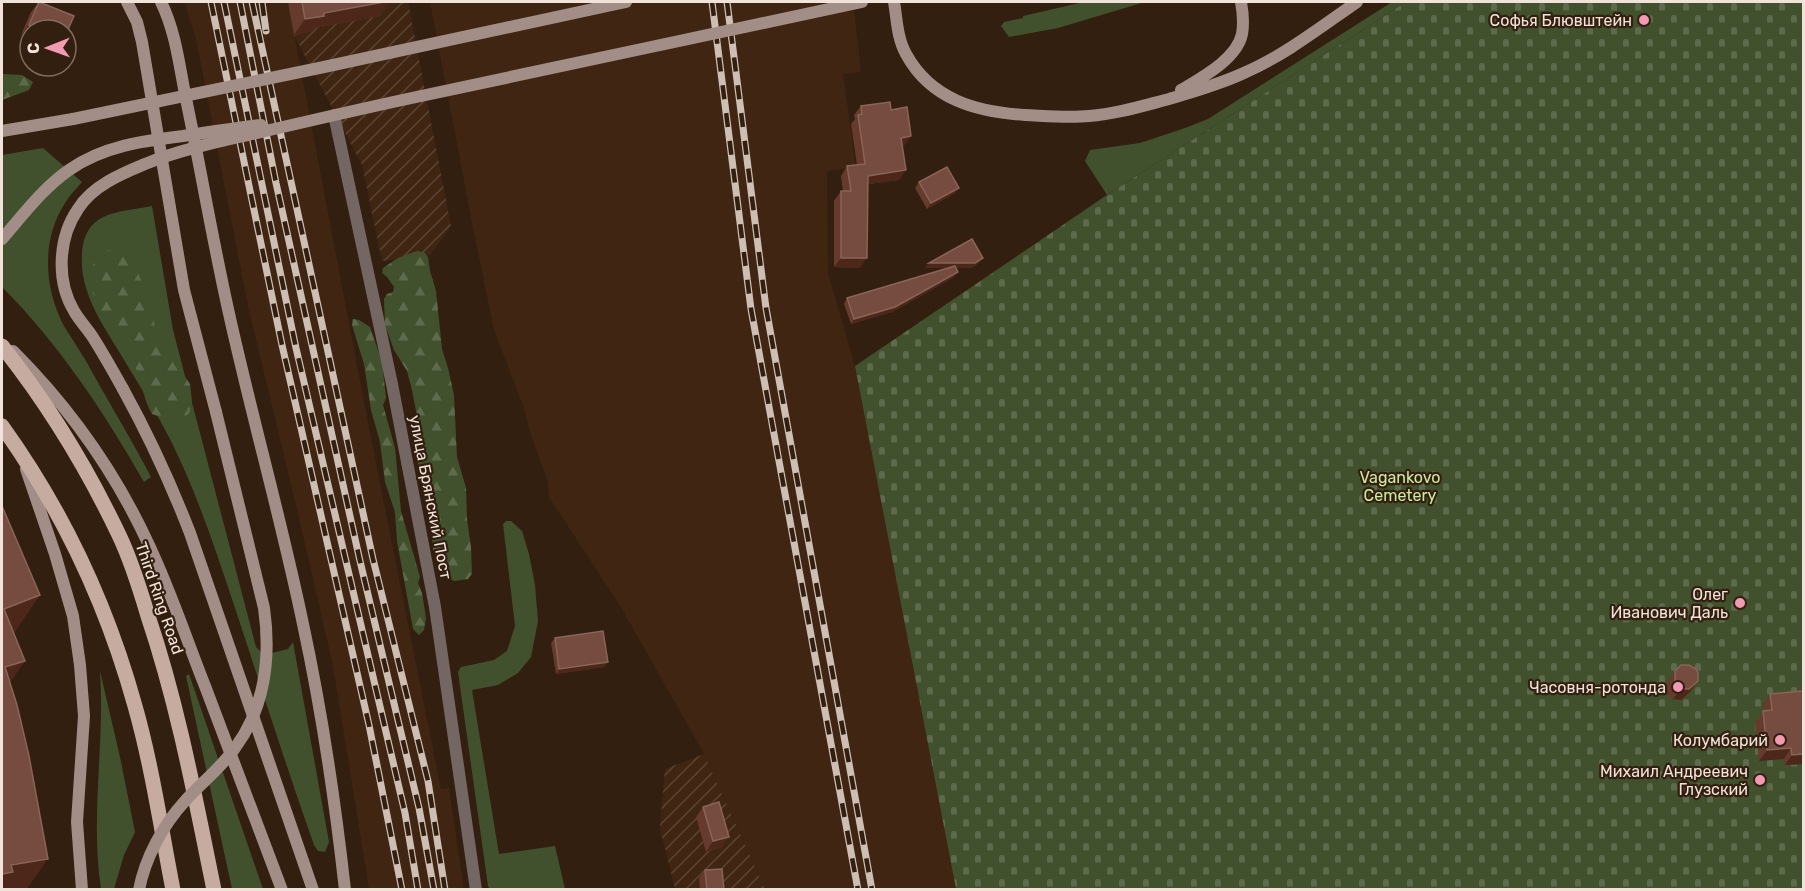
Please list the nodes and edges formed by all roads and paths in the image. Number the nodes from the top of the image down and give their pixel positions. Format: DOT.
graph roads {
  1 [pos="127,2"];
  2 [pos="161,2"];
  3 [pos="626,2"];
  4 [pos="862,2"];
  5 [pos="894,2"];
  6 [pos="1241,2"];
  7 [pos="1357,2"];
  8 [pos="1164,100"];
  9 [pos="334,115"];
  10 [pos="2,131"];
  11 [pos="2,239"];
  12 [pos="2,340"];
  13 [pos="2,346"];
  14 [pos="2,426"];
  15 [pos="21,453"];
  16 [pos="82,890"];
  17 [pos="139,890"];
  18 [pos="173,890"];
  19 [pos="214,890"];
  20 [pos="282,890"];
  21 [pos="314,890"];
  22 [pos="345,890"];
  23 [pos="476,890"];
  1 -- 17 [label="main road, bridge"];
  2 -- 22 [label="main road"];
  3 -- 10 [label="main road, bridge"];
  4 -- 9 [label="main road, bridge"];
  5 -- 8 [label="main road"];
  6 -- 8 [label="main road"];
  7 -- 8 [label="main road"];
  9 -- 11 [label="main road, bridge"];
  9 -- 21 [label="main road, bridge"];
  9 -- 23 [label="street, улица Брянский Пост"];
  12 -- 20 [label="main road"];
  13 -- 19 [label="main road, Third Ring Road"];
  14 -- 15 [label="main road"];
  15 -- 16 [label="main road"];
  15 -- 18 [label="main road"];
}
